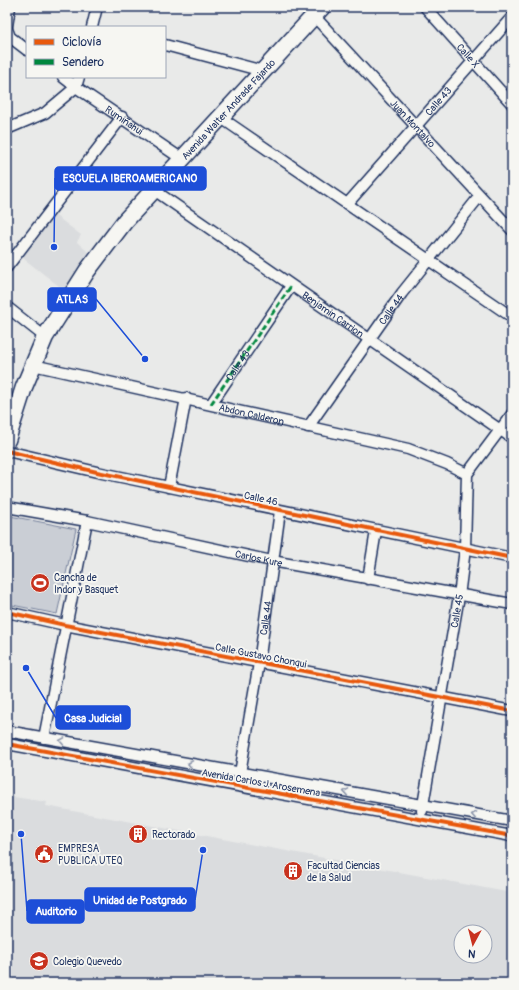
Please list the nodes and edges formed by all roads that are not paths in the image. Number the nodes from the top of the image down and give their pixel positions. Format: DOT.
graph roads {
  1 [pos="10,7"];
  2 [pos="97,7"];
  3 [pos="425,7"];
  4 [pos="318,12"];
  5 [pos="512,17"];
  6 [pos="95,26"];
  7 [pos="7,28"];
  8 [pos="166,45"];
  9 [pos="26,49"];
  10 [pos="474,60"];
  11 [pos="263,71"];
  12 [pos="66,78"];
  13 [pos="78,82"];
  14 [pos="512,104"];
  15 [pos="122,117"];
  16 [pos="220,117"];
  17 [pos="416,127"];
  18 [pos="7,129"];
  19 [pos="182,159"];
  20 [pos="154,190"];
  21 [pos="479,197"];
  22 [pos="348,203"];
  23 [pos="512,230"];
  24 [pos="428,261"];
  25 [pos="7,267"];
  26 [pos="290,286"];
  27 [pos="7,307"];
  28 [pos="512,317"];
  29 [pos="45,337"];
  30 [pos="370,339"];
  31 [pos="33,365"];
  32 [pos="186,398"];
  33 [pos="211,404"];
  34 [pos="512,414"];
  35 [pos="308,427"];
  36 [pos="500,430"];
  37 [pos="512,438"];
  38 [pos="7,440"];
  39 [pos="7,451"];
  40 [pos="467,474"];
  41 [pos="170,486"];
  42 [pos="7,507"];
  43 [pos="280,510"];
  44 [pos="87,521"];
  45 [pos="376,530"];
  46 [pos="465,549"];
  47 [pos="512,558"];
  48 [pos="272,561"];
  49 [pos="368,579"];
  50 [pos="459,596"];
  51 [pos="512,604"];
  52 [pos="7,612"];
  53 [pos="65,625"];
  54 [pos="259,663"];
  55 [pos="442,697"];
  56 [pos="512,711"];
  57 [pos="7,731"];
  58 [pos="44,738"];
  59 [pos="7,744"];
  60 [pos="240,773"];
  61 [pos="423,806"];
  62 [pos="420,819"];
  63 [pos="512,821"];
  64 [pos="512,836"];
  1 -- 7 [label="street"];
  2 -- 6 [label="street"];
  3 -- 10 [label="street, Calle X"];
  4 -- 11 [label="main road, Avenida Walter Andrade Fajardo"];
  4 -- 17 [label="street, Juan Montalvo"];
  5 -- 10 [label="street, Calle 43"];
  7 -- 9 [label="street"];
  8 -- 11 [label="street"];
  10 -- 14 [label="street, Calle X"];
  10 -- 17 [label="street, Calle 43"];
  11 -- 16 [label="main road, Avenida Walter Andrade Fajardo"];
  12 -- 13 [label="street, Rumiñahui"];
  13 -- 15 [label="street, Rumiñahui"];
  13 -- 18 [label="street"];
  15 -- 19 [label="street, Rumiñahui"];
  15 -- 25 [label="street"];
  16 -- 19 [label="main road, Avenida Walter Andrade Fajardo"];
  16 -- 22 [label="street"];
  17 -- 21 [label="street, Juan Montalvo"];
  17 -- 22 [label="street, Calle 43"];
  19 -- 20 [label="main road, Avenida Walter Andrade Fajardo"];
  20 -- 26 [label="street, Benjamin Carrion"];
  20 -- 29 [label="main road, Avenida Walter Andrade Fajardo"];
  21 -- 23 [label="street, Juan Montalvo"];
  21 -- 24 [label="street, Calle 44"];
  22 -- 24 [label="street"];
  24 -- 28 [label="street"];
  24 -- 30 [label="street, Calle 44"];
  26 -- 30 [label="street, Benjamin Carrion"];
  26 -- 33 [label="street, Calle 43"];
  27 -- 29 [label="street"];
  29 -- 31 [label="main road, Avenida Walter Andrade Fajardo"];
  30 -- 35 [label="street, Calle 44"];
  30 -- 36 [label="street, Benjamin Carrion"];
  31 -- 32 [label="street, Abdon Calderon"];
  31 -- 38 [label="main road, Avenida Walter Andrade Fajardo"];
  32 -- 33 [label="street, Abdon Calderon"];
  32 -- 41 [label="street"];
  33 -- 35 [label="street, Abdon Calderon"];
  34 -- 36 [label="street"];
  35 -- 40 [label="street, Abdon Calderon"];
  36 -- 37 [label="street, Benjamin Carrion"];
  36 -- 40 [label="street"];
  39 -- 41 [label="street, Calle 46"];
  40 -- 46 [label="street, Calle 45"];
  41 -- 43 [label="street, Calle 46"];
  42 -- 44 [label="street, Carlos Kure"];
  43 -- 45 [label="street, Calle 46"];
  43 -- 48 [label="street, Calle 44"];
  44 -- 48 [label="street, Carlos Kure"];
  44 -- 53 [label="street"];
  45 -- 46 [label="street, Calle 46"];
  45 -- 49 [label="street"];
  46 -- 47 [label="street, Calle 46"];
  46 -- 50 [label="street, Calle 45"];
  48 -- 49 [label="street, Carlos Kure"];
  48 -- 54 [label="street, Calle 44"];
  49 -- 50 [label="street, Carlos Kure"];
  50 -- 51 [label="street, Carlos Kure"];
  50 -- 55 [label="street, Calle 45"];
  52 -- 53 [label="street, Calle Gustavo Chonqui"];
  53 -- 54 [label="street, Calle Gustavo Chonqui"];
  53 -- 58 [label="street"];
  54 -- 55 [label="street, Calle Gustavo Chonqui"];
  54 -- 60 [label="street, Calle 44"];
  55 -- 56 [label="street, Calle Gustavo Chonqui"];
  55 -- 61 [label="street, Calle 45"];
  57 -- 58 [label="street, Avenida Carlos J. Arosemena"];
  60 -- 58 [label="street, Avenida Carlos J. Arosemena, one-way"];
  59 -- 62 [label="street, Avenida Carlos J. Arosemena"];
  61 -- 60 [label="street, Avenida Carlos J. Arosemena, one-way"];
  61 -- 62 [label="street, Calle 45"];
  63 -- 61 [label="street, Avenida Carlos J. Arosemena, one-way"];
  62 -- 64 [label="street, Avenida Carlos J. Arosemena"];
}
